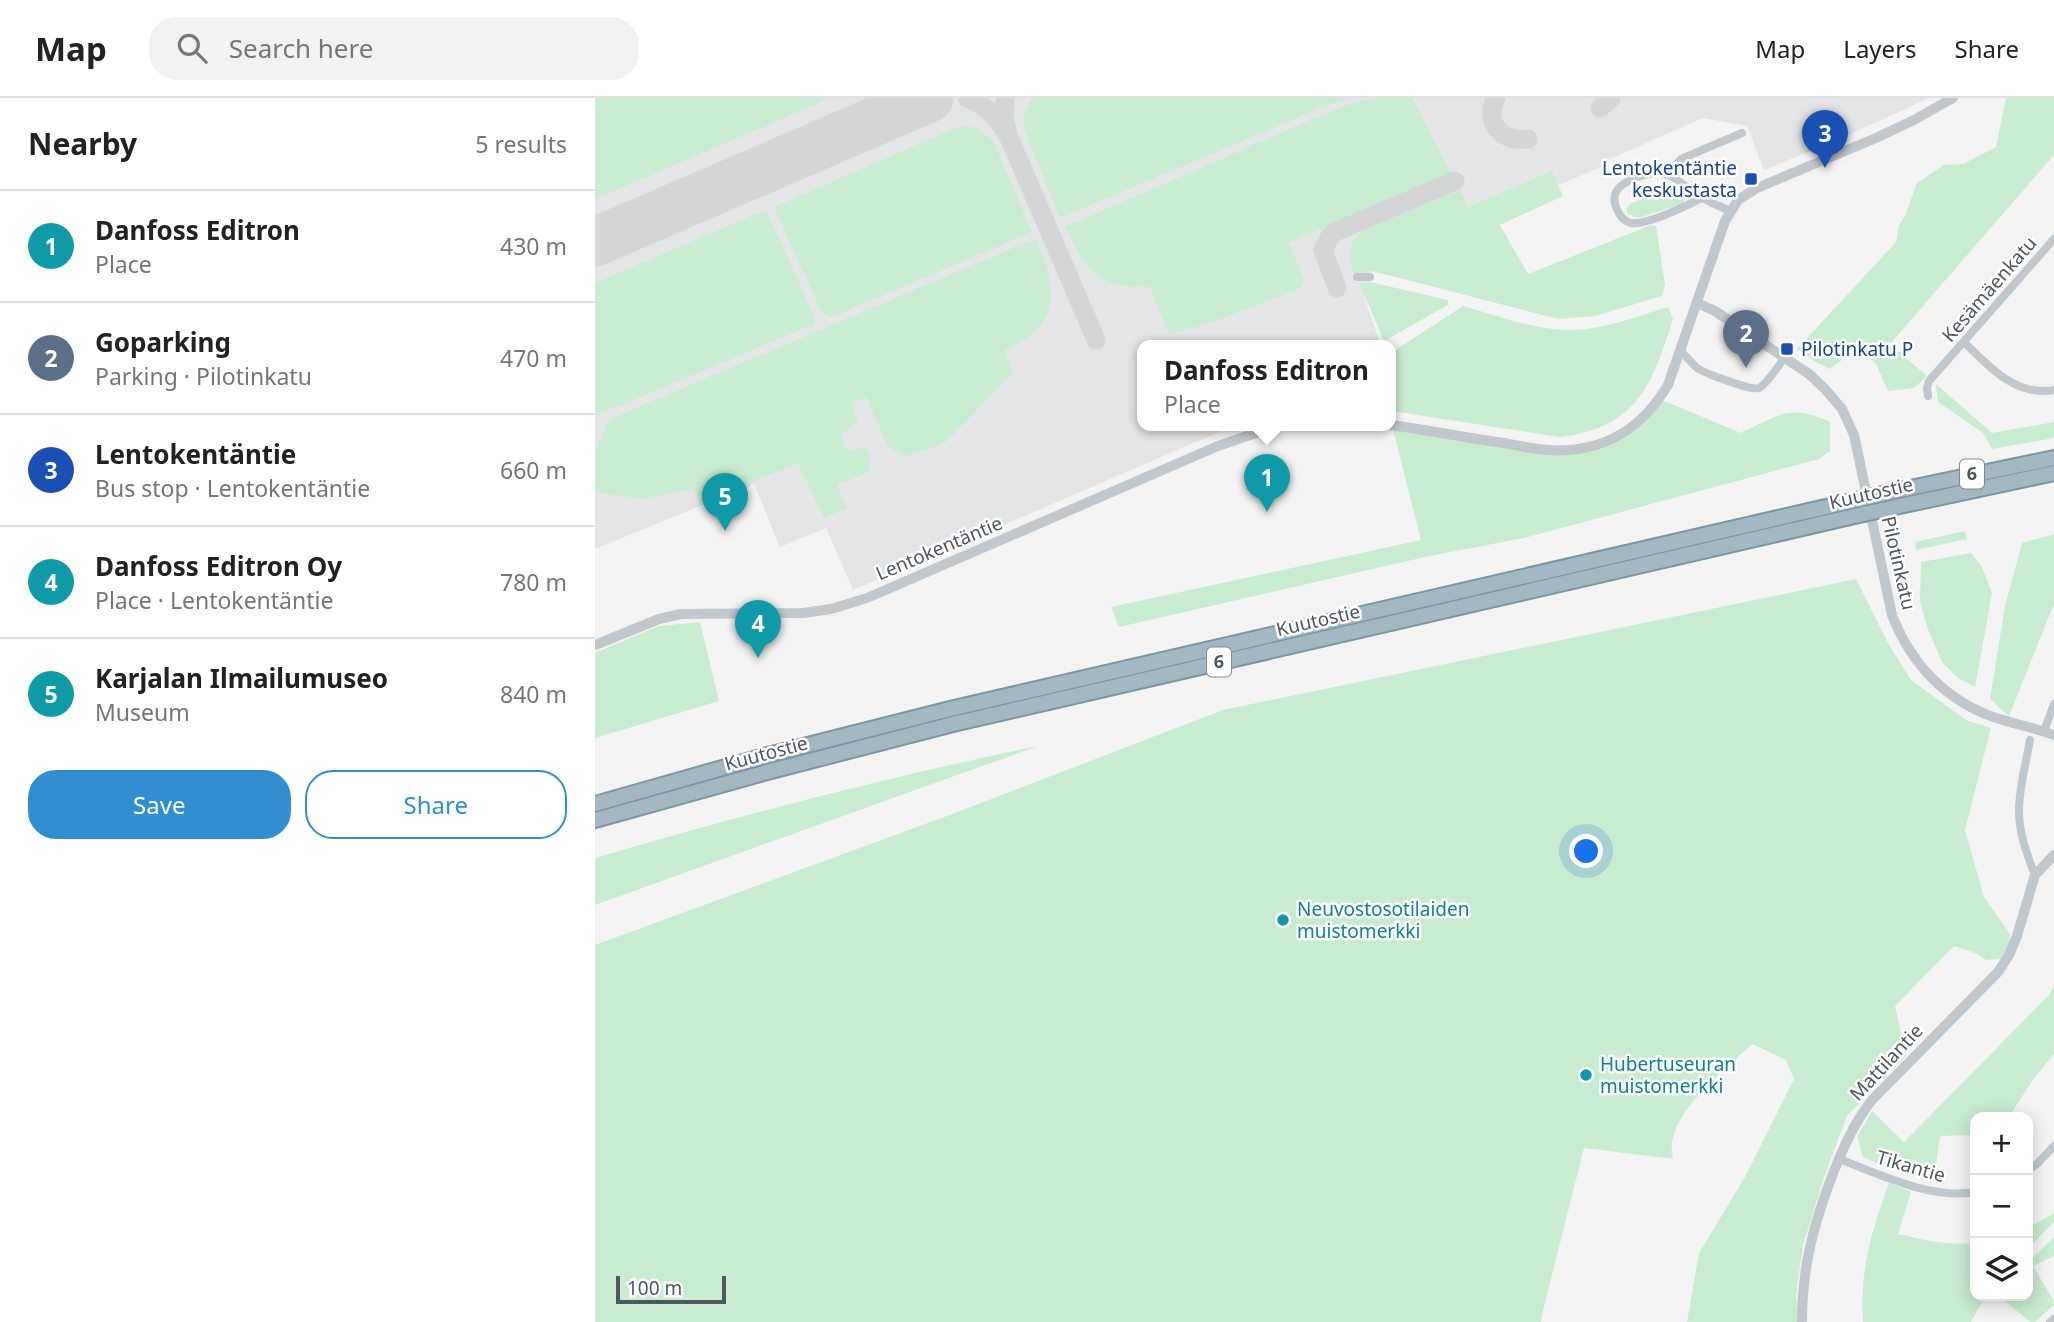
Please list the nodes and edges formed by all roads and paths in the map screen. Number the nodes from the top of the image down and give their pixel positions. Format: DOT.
graph roads {
  1 [pos="1953,98"];
  2 [pos="1742,133"];
  3 [pos="1670,175"];
  4 [pos="1702,198"];
  5 [pos="1730,211"];
  6 [pos="2054,239"];
  7 [pos="1357,277"];
  8 [pos="1370,277"];
  9 [pos="1697,303"];
  10 [pos="1964,342"];
  11 [pos="1680,352"];
  12 [pos="1785,358"];
  13 [pos="2054,390"];
  14 [pos="1928,396"];
  15 [pos="1396,426"];
  16 [pos="1263,431"];
  17 [pos="2054,458"];
  18 [pos="2054,473"];
  19 [pos="595,645"];
  20 [pos="2054,704"];
  21 [pos="2049,733"];
  22 [pos="2030,740"];
  23 [pos="595,804"];
  24 [pos="595,820"];
  25 [pos="2054,855"];
  26 [pos="2035,874"];
  27 [pos="2054,1146"];
  28 [pos="1839,1159"];
  29 [pos="2033,1167"];
  30 [pos="1970,1192"];
  31 [pos="1802,1322"];
  1 -- 5 [label="street"];
  2 -- 3 [label="street"];
  3 -- 4 [label="street"];
  3 -- 4 [label="street"];
  4 -- 5 [label="street"];
  5 -- 9 [label="street"];
  6 -- 10 [label="street, Kesämäenkatu"];
  7 -- 8 [label="street"];
  9 -- 11 [label="street"];
  9 -- 12 [label="street, Pilotinkatu"];
  10 -- 13 [label="street"];
  10 -- 14 [label="street, Kesämäenkatu"];
  11 -- 12 [label="street"];
  11 -- 15 [label="street"];
  12 -- 21 [label="street, Pilotinkatu"];
  16 -- 19 [label="street, Lentokentäntie"];
  17 -- 23 [label="highway, Kuutostie / 6, bridge"];
  18 -- 24 [label="highway, Kuutostie / 6, bridge"];
  20 -- 21 [label="street"];
  22 -- 26 [label="street"];
  25 -- 26 [label="street, Mattilantie"];
  26 -- 28 [label="street, Mattilantie"];
  27 -- 29 [label="street"];
  28 -- 30 [label="street, Tikantie"];
  28 -- 31 [label="street, Mattilantie"];
}
